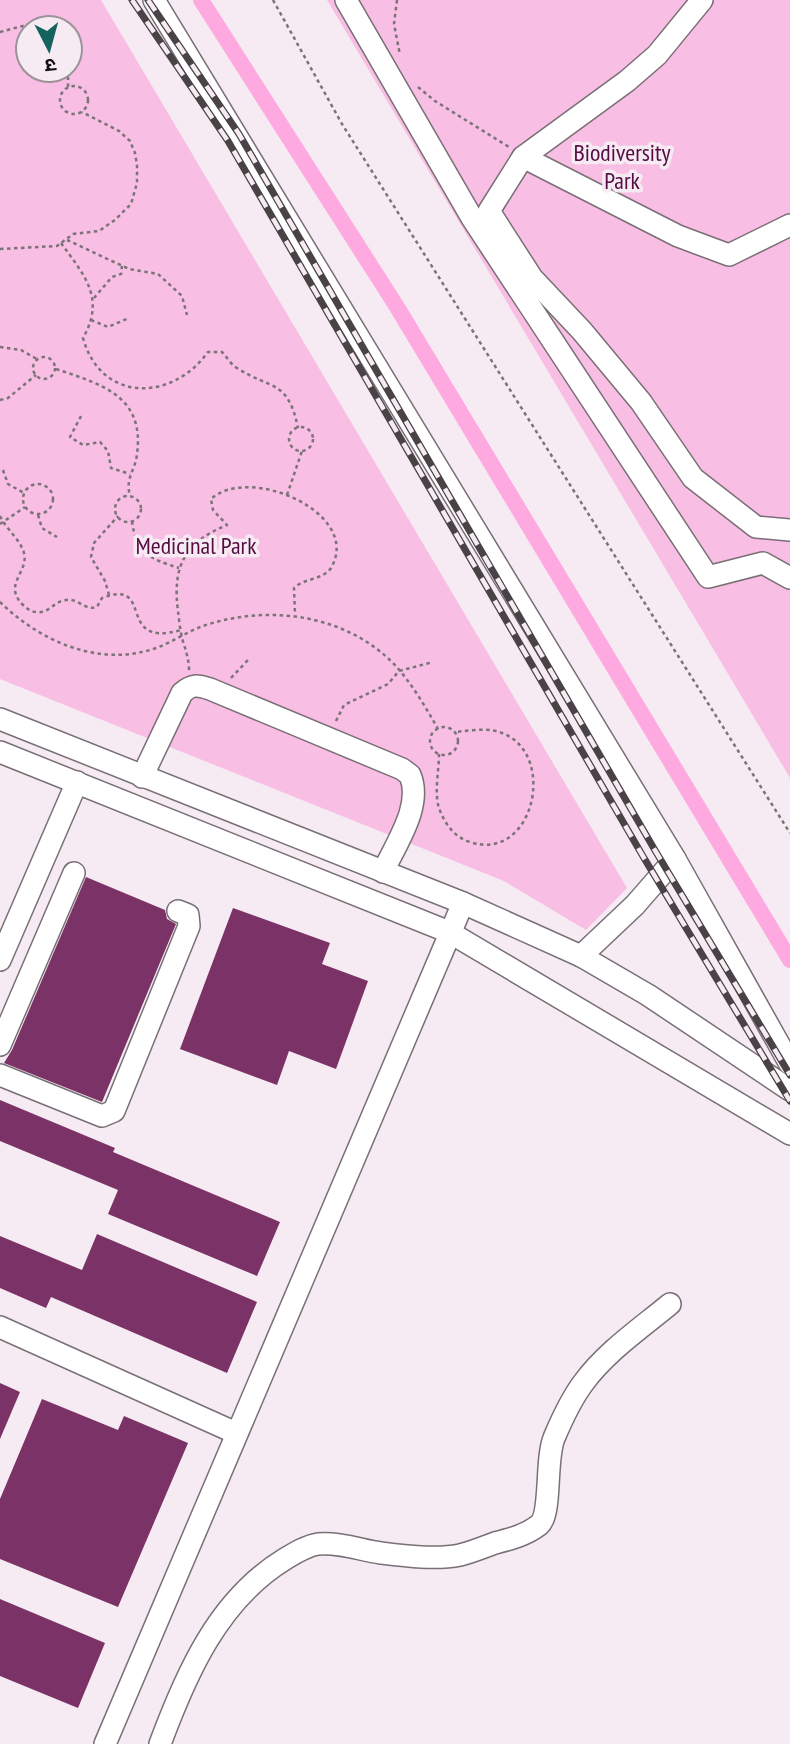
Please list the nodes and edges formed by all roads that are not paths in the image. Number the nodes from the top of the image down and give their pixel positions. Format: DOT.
graph roads {
  1 [pos="154,0"];
  2 [pos="346,0"];
  3 [pos="702,0"];
  4 [pos="523,157"];
  5 [pos="790,225"];
  6 [pos="790,530"];
  7 [pos="790,578"];
  8 [pos="0,719"];
  9 [pos="0,752"];
  10 [pos="142,777"];
  11 [pos="76,782"];
  12 [pos="675,859"];
  13 [pos="383,872"];
  14 [pos="74,873"];
  15 [pos="463,903"];
  16 [pos="22,908"];
  17 [pos="178,911"];
  18 [pos="53,921"];
  19 [pos="449,932"];
  20 [pos="581,956"];
  21 [pos="0,960"];
  22 [pos="0,1045"];
  23 [pos="790,1064"];
  24 [pos="0,1075"];
  25 [pos="790,1090"];
  26 [pos="790,1134"];
  27 [pos="670,1304"];
  28 [pos="0,1327"];
  29 [pos="236,1433"];
  30 [pos="106,1744"];
  31 [pos="160,1744"];
  1 -- 12 [label="street"];
  2 -- 7 [label="street"];
  3 -- 4 [label="street"];
  4 -- 5 [label="street"];
  4 -- 6 [label="street"];
  8 -- 10 [label="street"];
  9 -- 11 [label="street"];
  10 -- 13 [label="street"];
  10 -- 13 [label="street"];
  11 -- 16 [label="street"];
  11 -- 19 [label="street"];
  12 -- 20 [label="street"];
  12 -- 23 [label="street"];
  13 -- 15 [label="street"];
  14 -- 18 [label="street"];
  15 -- 19 [label="street"];
  15 -- 20 [label="street"];
  16 -- 18 [label="street"];
  16 -- 21 [label="street"];
  17 -- 24 [label="street"];
  18 -- 22 [label="street"];
  19 -- 26 [label="street"];
  19 -- 29 [label="street"];
  20 -- 25 [label="street"];
  27 -- 31 [label="street"];
  28 -- 29 [label="street"];
  29 -- 30 [label="street"];
}
